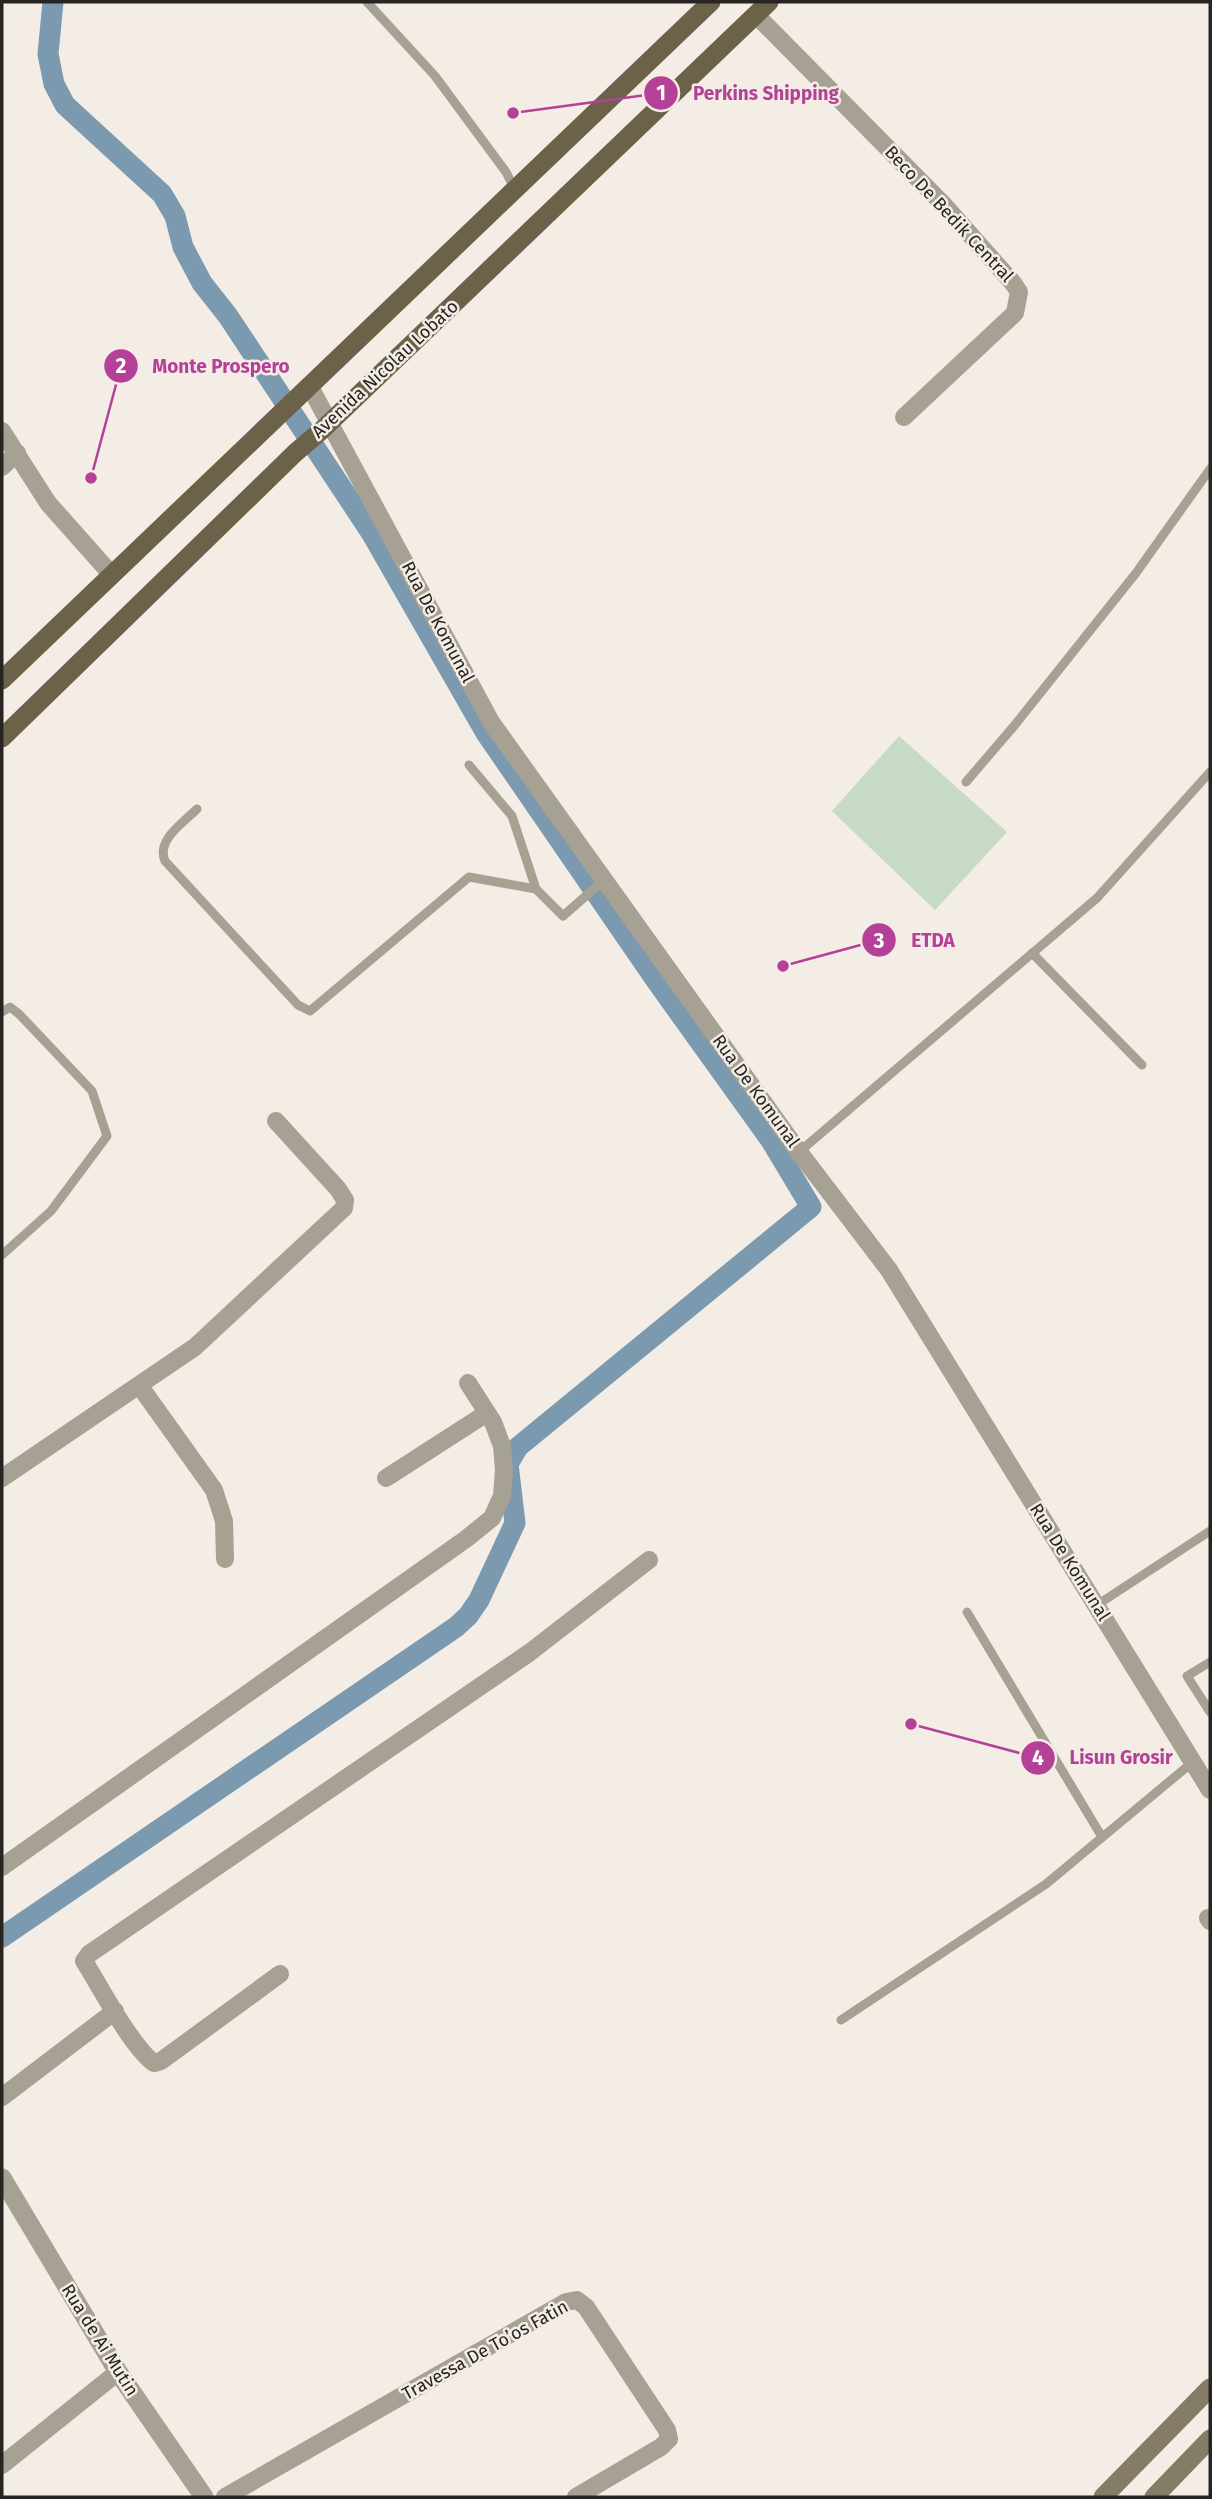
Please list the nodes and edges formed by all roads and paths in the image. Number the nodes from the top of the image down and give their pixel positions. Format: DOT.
graph roads {
  1 [pos="367,2"];
  2 [pos="711,2"];
  3 [pos="763,8"];
  4 [pos="515,190"];
  5 [pos="310,387"];
  6 [pos="904,417"];
  7 [pos="327,425"];
  8 [pos="2,431"];
  9 [pos="17,453"];
  10 [pos="2,467"];
  11 [pos="1210,469"];
  12 [pos="111,574"];
  13 [pos="2,680"];
  14 [pos="2,738"];
  15 [pos="469,765"];
  16 [pos="1210,772"];
  17 [pos="966,782"];
  18 [pos="197,809"];
  19 [pos="604,880"];
  20 [pos="536,889"];
  21 [pos="1032,953"];
  22 [pos="2,1012"];
  23 [pos="1142,1065"];
  24 [pos="276,1121"];
  25 [pos="799,1152"];
  26 [pos="2,1255"];
  27 [pos="468,1383"];
  28 [pos="139,1385"];
  29 [pos="487,1413"];
  30 [pos="2,1478"];
  31 [pos="386,1478"];
  32 [pos="1210,1531"];
  33 [pos="225,1559"];
  34 [pos="649,1560"];
  35 [pos="1097,1605"];
  36 [pos="967,1612"];
  37 [pos="1210,1662"];
  38 [pos="1210,1712"];
  39 [pos="1194,1761"];
  40 [pos="1210,1790"];
  41 [pos="1102,1837"];
  42 [pos="2,1867"];
  43 [pos="280,1974"];
  44 [pos="115,2011"];
  45 [pos="841,2020"];
  46 [pos="2,2097"];
  47 [pos="2,2178"];
  48 [pos="118,2372"];
  49 [pos="1210,2388"];
  50 [pos="1210,2439"];
  51 [pos="2,2465"];
  52 [pos="204,2497"];
  53 [pos="225,2497"];
  54 [pos="576,2497"];
  55 [pos="1103,2497"];
  56 [pos="1154,2497"];
  1 -- 4 [label="lane"];
  2 -- 4 [label="main road"];
  3 -- 6 [label="street, Beco De Bedik Central"];
  3 -- 7 [label="main road, Avenida Nicolau Lobato"];
  4 -- 5 [label="main road"];
  5 -- 7 [label="street, Rua De Komunal"];
  5 -- 12 [label="main road"];
  7 -- 14 [label="main road, Avenida Nicolau Lobato"];
  7 -- 19 [label="street, Rua De Komunal"];
  8 -- 9 [label="street"];
  9 -- 10 [label="street"];
  9 -- 12 [label="street"];
  11 -- 17 [label="lane"];
  12 -- 13 [label="main road"];
  15 -- 20 [label="lane"];
  16 -- 21 [label="lane"];
  18 -- 20 [label="lane"];
  19 -- 20 [label="lane"];
  19 -- 25 [label="street, Rua De Komunal"];
  21 -- 23 [label="lane"];
  21 -- 25 [label="lane"];
  22 -- 26 [label="lane"];
  24 -- 28 [label="street"];
  25 -- 35 [label="street, Rua De Komunal"];
  27 -- 29 [label="street"];
  28 -- 30 [label="street"];
  28 -- 33 [label="street"];
  29 -- 31 [label="street"];
  29 -- 42 [label="street"];
  32 -- 35 [label="lane"];
  34 -- 44 [label="street"];
  35 -- 39 [label="street, Rua De Komunal"];
  36 -- 41 [label="lane"];
  37 -- 38 [label="lane"];
  39 -- 40 [label="street, Rua De Komunal"];
  39 -- 41 [label="lane"];
  41 -- 45 [label="lane"];
  43 -- 44 [label="street"];
  44 -- 46 [label="street"];
  47 -- 48 [label="street, Rua de Ai Mutin"];
  48 -- 51 [label="street"];
  48 -- 52 [label="street, Rua de Ai Mutin"];
  49 -- 55 [label="main road"];
  50 -- 56 [label="main road"];
  53 -- 54 [label="street, Travessa De To’os Fatin"];
}
